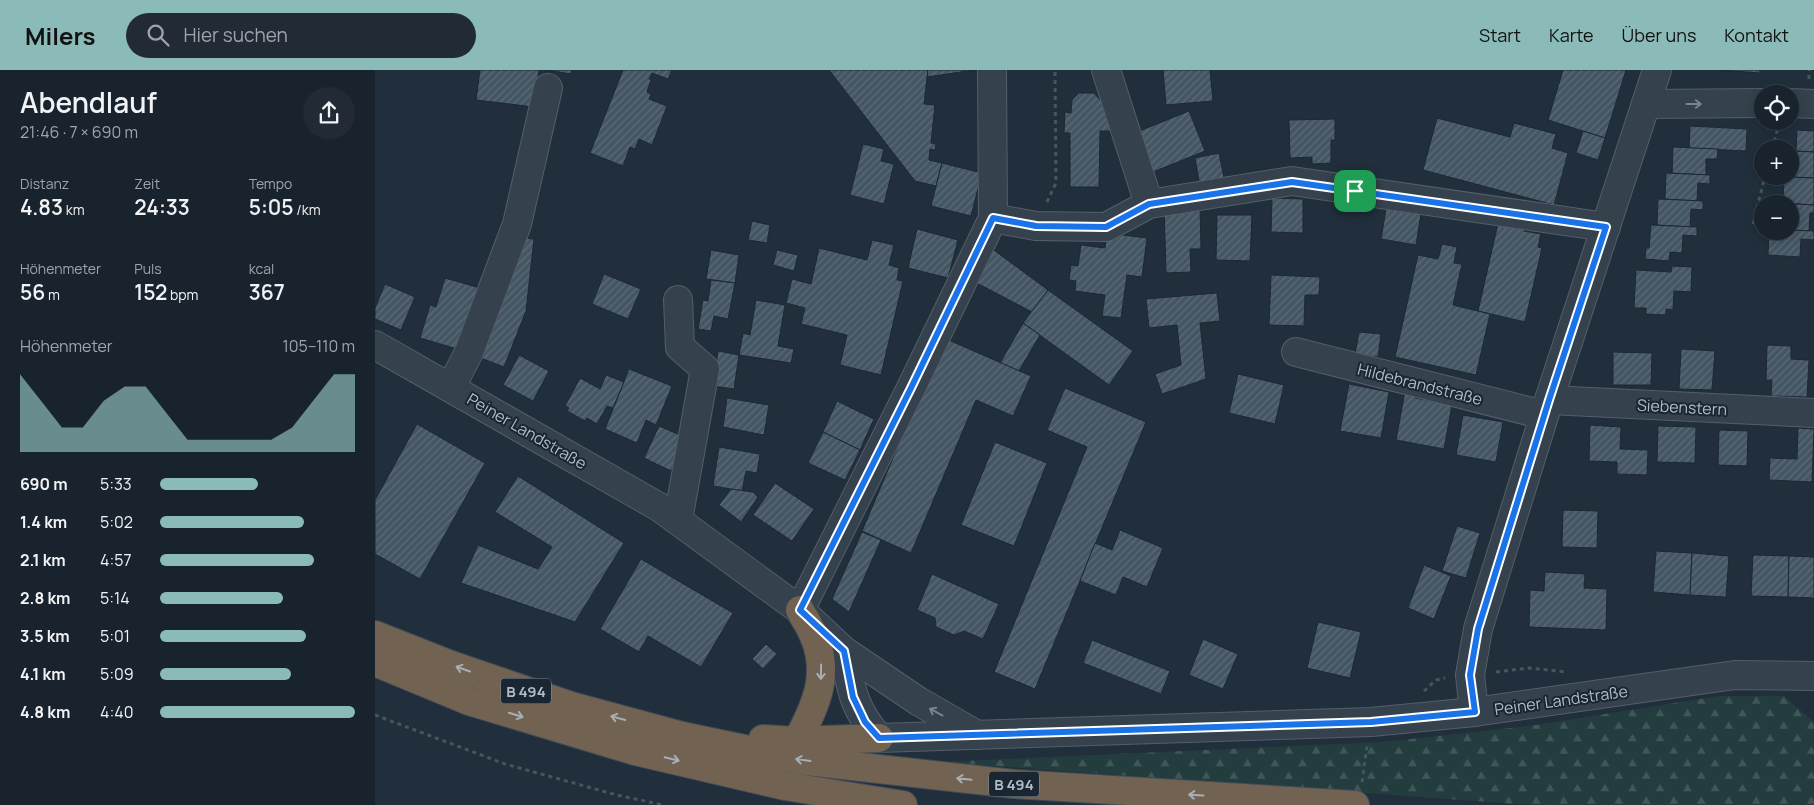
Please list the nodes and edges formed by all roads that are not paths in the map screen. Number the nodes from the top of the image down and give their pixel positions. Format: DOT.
graph roads {
  1 [pos="992,70"];
  2 [pos="1105,70"];
  3 [pos="1657,70"];
  4 [pos="548,88"];
  5 [pos="1754,103"];
  6 [pos="1799,103"];
  7 [pos="1646,104"];
  8 [pos="1814,104"];
  9 [pos="1149,204"];
  10 [pos="993,218"];
  11 [pos="1606,227"];
  12 [pos="678,300"];
  13 [pos="375,345"];
  14 [pos="1296,352"];
  15 [pos="451,387"];
  16 [pos="1547,408"];
  17 [pos="1814,413"];
  18 [pos="678,520"];
  19 [pos="800,610"];
  20 [pos="375,635"];
  21 [pos="844,651"];
  22 [pos="375,662"];
  23 [pos="1814,676"];
  24 [pos="1475,712"];
  25 [pos="681,736"];
  26 [pos="979,736"];
  27 [pos="879,738"];
  28 [pos="797,741"];
  29 [pos="785,786"];
  30 [pos="1355,799"];
  31 [pos="839,805"];
  32 [pos="903,805"];
  1 -- 10 [label="street"];
  2 -- 9 [label="street"];
  3 -- 7 [label="street"];
  4 -- 15 [label="street"];
  7 -- 5 [label="street, one-way"];
  6 -- 8 [label="street"];
  7 -- 11 [label="street"];
  9 -- 10 [label="street"];
  9 -- 11 [label="street"];
  10 -- 19 [label="street"];
  11 -- 16 [label="street"];
  12 -- 18 [label="street"];
  13 -- 15 [label="street, Peiner Landstraße"];
  14 -- 16 [label="street, Hildebrandstraße"];
  15 -- 18 [label="street, Peiner Landstraße"];
  16 -- 17 [label="street, Siebenstern"];
  16 -- 24 [label="street"];
  18 -- 19 [label="street, Peiner Landstraße"];
  19 -- 21 [label="street, Peiner Landstraße"];
  19 -- 28 [label="highway, one-way"];
  25 -- 20 [label="highway, B 494, one-way"];
  26 -- 21 [label="street, Peiner Landstraße, one-way"];
  21 -- 27 [label="street"];
  22 -- 29 [label="highway, B 494, one-way"];
  23 -- 24 [label="street, Peiner Landstraße"];
  24 -- 26 [label="street, Peiner Landstraße"];
  25 -- 28 [label="highway"];
  30 -- 25 [label="highway, B 494, one-way"];
  26 -- 27 [label="street, Peiner Landstraße"];
  27 -- 28 [label="highway"];
  29 -- 31 [label="highway"];
  29 -- 32 [label="highway, B 494"];
}
